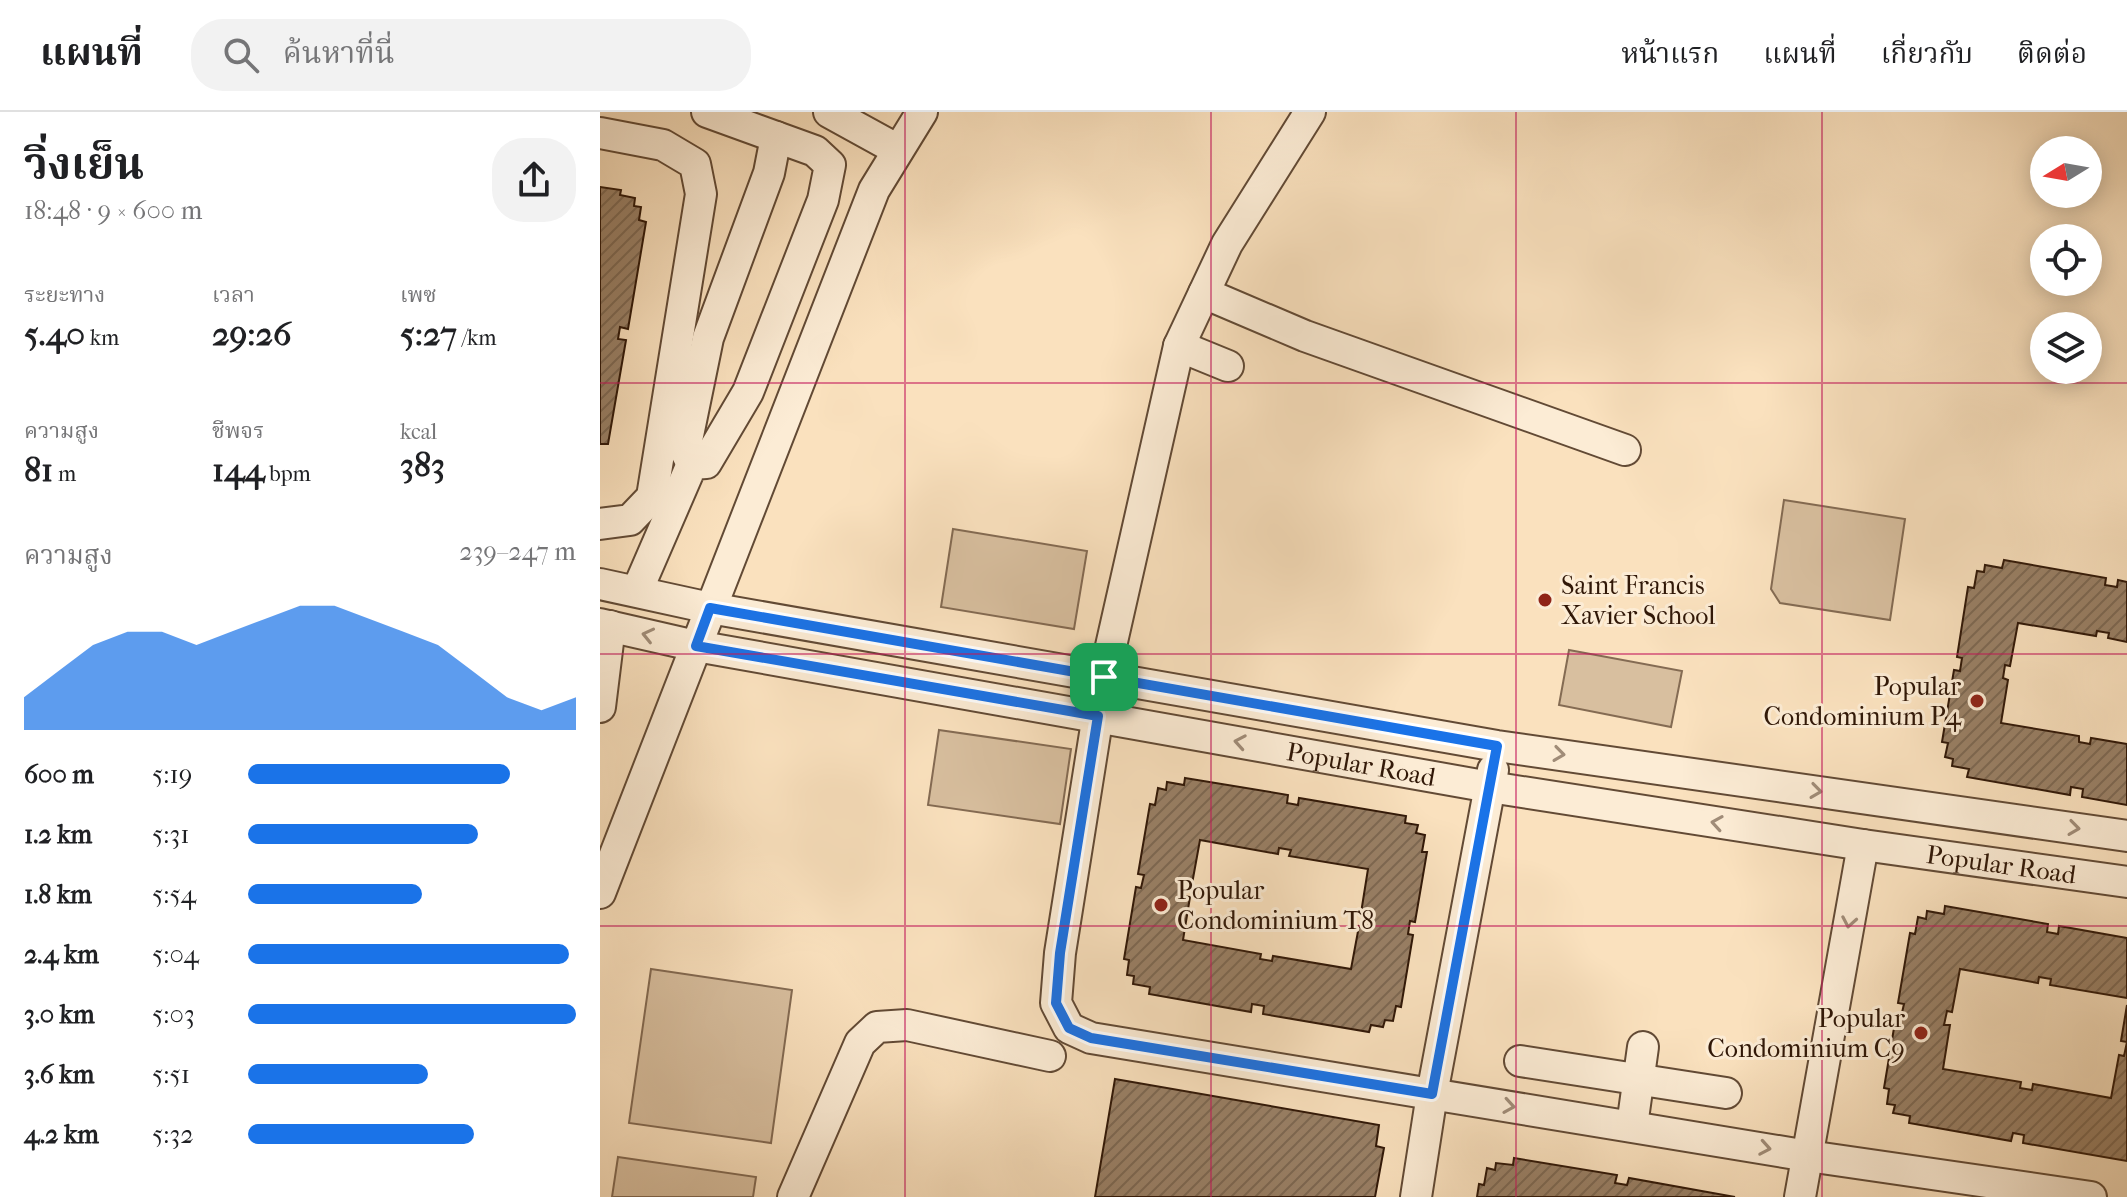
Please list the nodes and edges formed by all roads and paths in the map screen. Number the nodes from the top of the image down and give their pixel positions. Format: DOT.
graph roads {
  1 [pos="707,112"];
  2 [pos="829,112"];
  3 [pos="922,112"];
  4 [pos="1310,112"];
  5 [pos="600,133"];
  6 [pos="776,137"];
  7 [pos="898,150"];
  8 [pos="1204,293"];
  9 [pos="1179,346"];
  10 [pos="1228,366"];
  11 [pos="1625,450"];
  12 [pos="692,464"];
  13 [pos="600,524"];
  14 [pos="600,584"];
  15 [pos="637,591"];
  16 [pos="710,608"];
  17 [pos="605,625"];
  18 [pos="696,646"];
  19 [pos="1104,677"];
  20 [pos="600,707"];
  21 [pos="1098,716"];
  22 [pos="1497,746"];
  23 [pos="1490,787"];
  24 [pos="2127,836"];
  25 [pos="1863,845"];
  26 [pos="2127,882"];
  27 [pos="600,893"];
  28 [pos="1643,1047"];
  29 [pos="1050,1056"];
  30 [pos="1520,1061"];
  31 [pos="1638,1081"];
  32 [pos="1726,1093"];
  33 [pos="1432,1094"];
  34 [pos="1632,1126"];
  35 [pos="1808,1156"];
  36 [pos="803,1195"];
  37 [pos="1416,1197"];
  38 [pos="1800,1197"];
  39 [pos="2091,1197"];
  1 -- 6 [label="street"];
  2 -- 7 [label="street"];
  3 -- 7 [label="street"];
  4 -- 8 [label="street"];
  5 -- 13 [label="street"];
  6 -- 12 [label="street"];
  6 -- 12 [label="street"];
  7 -- 16 [label="street"];
  8 -- 9 [label="street"];
  8 -- 11 [label="street"];
  9 -- 10 [label="street"];
  9 -- 19 [label="street"];
  12 -- 15 [label="street"];
  14 -- 15 [label="street, Popular Road"];
  15 -- 16 [label="street, Popular Road"];
  16 -- 18 [label="street"];
  16 -- 19 [label="street, Popular Road"];
  18 -- 17 [label="street, Popular Road, one-way"];
  17 -- 20 [label="street"];
  18 -- 21 [label="street, Popular Road"];
  18 -- 27 [label="street"];
  19 -- 21 [label="street"];
  19 -- 22 [label="street, Popular Road"];
  23 -- 21 [label="street, Popular Road, one-way"];
  21 -- 33 [label="street"];
  22 -- 23 [label="street"];
  22 -- 24 [label="street, Popular Road, one-way"];
  25 -- 23 [label="street, Popular Road, one-way"];
  23 -- 33 [label="street"];
  25 -- 26 [label="street, Popular Road"];
  25 -- 35 [label="street, one-way"];
  28 -- 31 [label="street"];
  29 -- 36 [label="street"];
  30 -- 31 [label="street"];
  31 -- 32 [label="street"];
  31 -- 34 [label="street"];
  33 -- 34 [label="street, one-way"];
  33 -- 37 [label="street"];
  34 -- 35 [label="street, one-way"];
  35 -- 38 [label="street"];
  35 -- 39 [label="street"];
}
